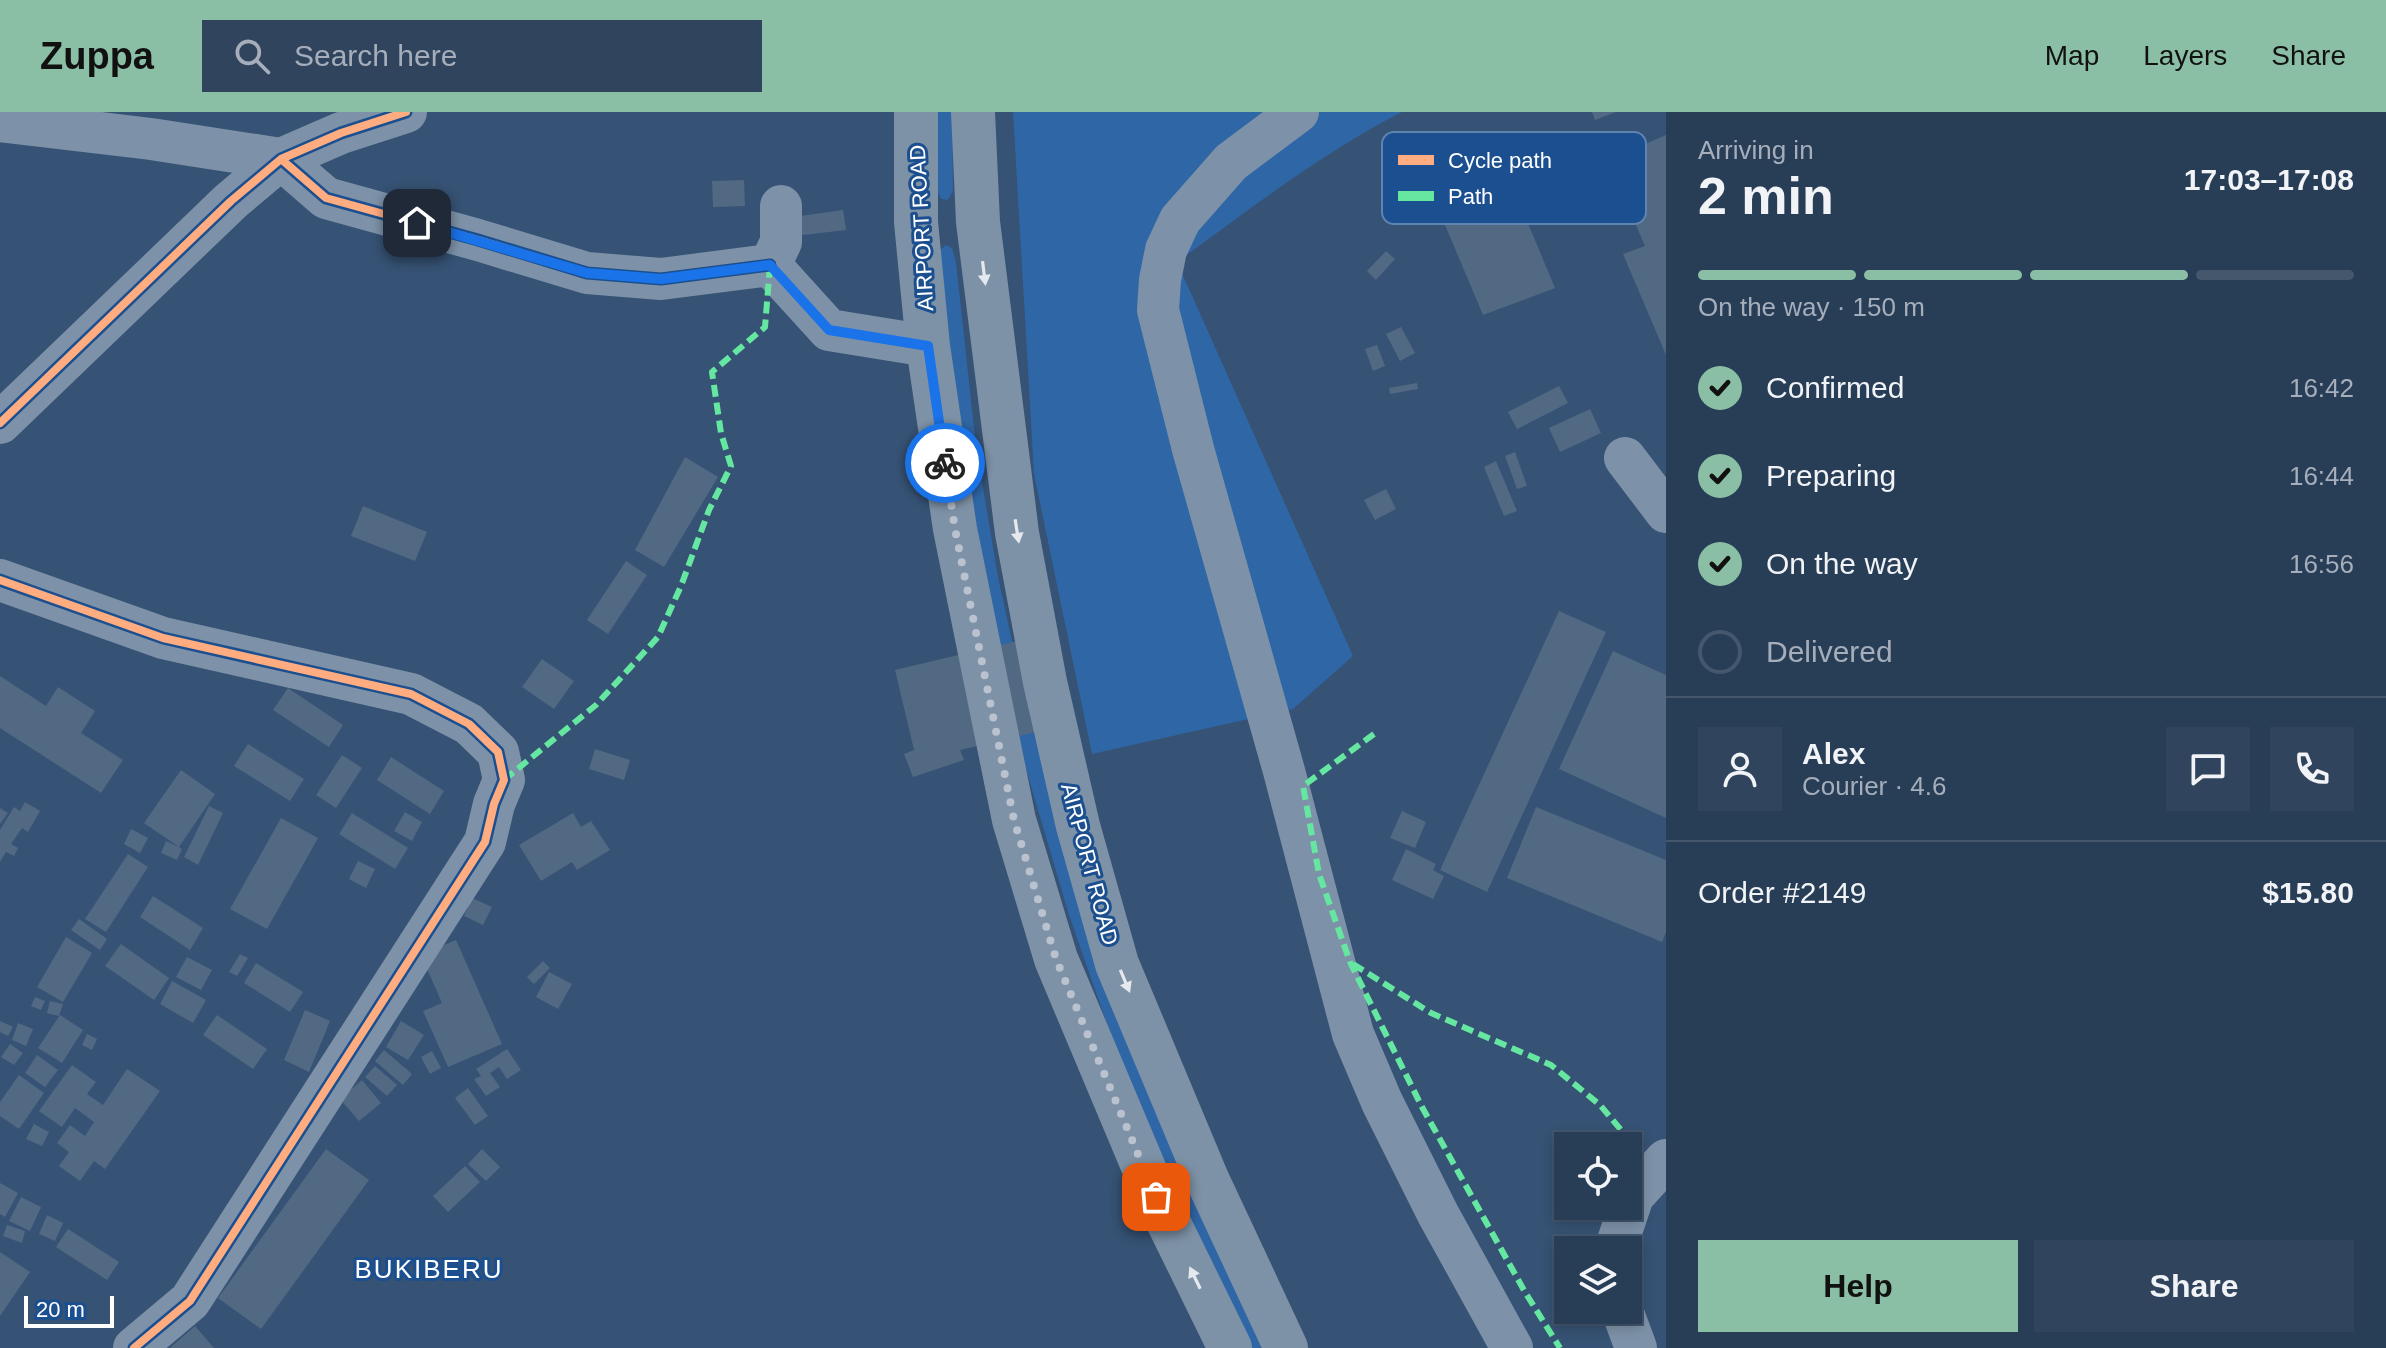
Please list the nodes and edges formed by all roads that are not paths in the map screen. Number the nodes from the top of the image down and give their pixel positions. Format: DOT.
graph roads {
  1 [pos="406,112"];
  2 [pos="916,112"];
  3 [pos="973,112"];
  4 [pos="1298,112"];
  5 [pos="0,121"];
  6 [pos="281,159"];
  7 [pos="781,206"];
  8 [pos="916,222"];
  9 [pos="978,222"];
  10 [pos="770,265"];
  11 [pos="928,346"];
  12 [pos="0,423"];
  13 [pos="1625,458"];
  14 [pos="1666,512"];
  15 [pos="0,580"];
  16 [pos="1666,1160"];
  17 [pos="1620,1236"];
  18 [pos="1627,1324"];
  19 [pos="134,1348"];
  20 [pos="1230,1348"];
  21 [pos="1286,1348"];
  22 [pos="1512,1348"];
  23 [pos="1636,1348"];
  1 -- 6 [label="street"];
  2 -- 8 [label="highway, AIRPORT ROAD"];
  3 -- 9 [label="highway, AIRPORT ROAD"];
  4 -- 22 [label="street"];
  5 -- 6 [label="street"];
  6 -- 10 [label="street"];
  6 -- 12 [label="street"];
  7 -- 10 [label="street"];
  8 -- 9 [label="highway"];
  8 -- 11 [label="highway, AIRPORT ROAD"];
  9 -- 21 [label="highway, AIRPORT ROAD, one-way"];
  10 -- 11 [label="street"];
  20 -- 11 [label="highway, AIRPORT ROAD, one-way"];
  13 -- 14 [label="street"];
  15 -- 19 [label="street"];
  16 -- 17 [label="street"];
  18 -- 23 [label="street"];
}
